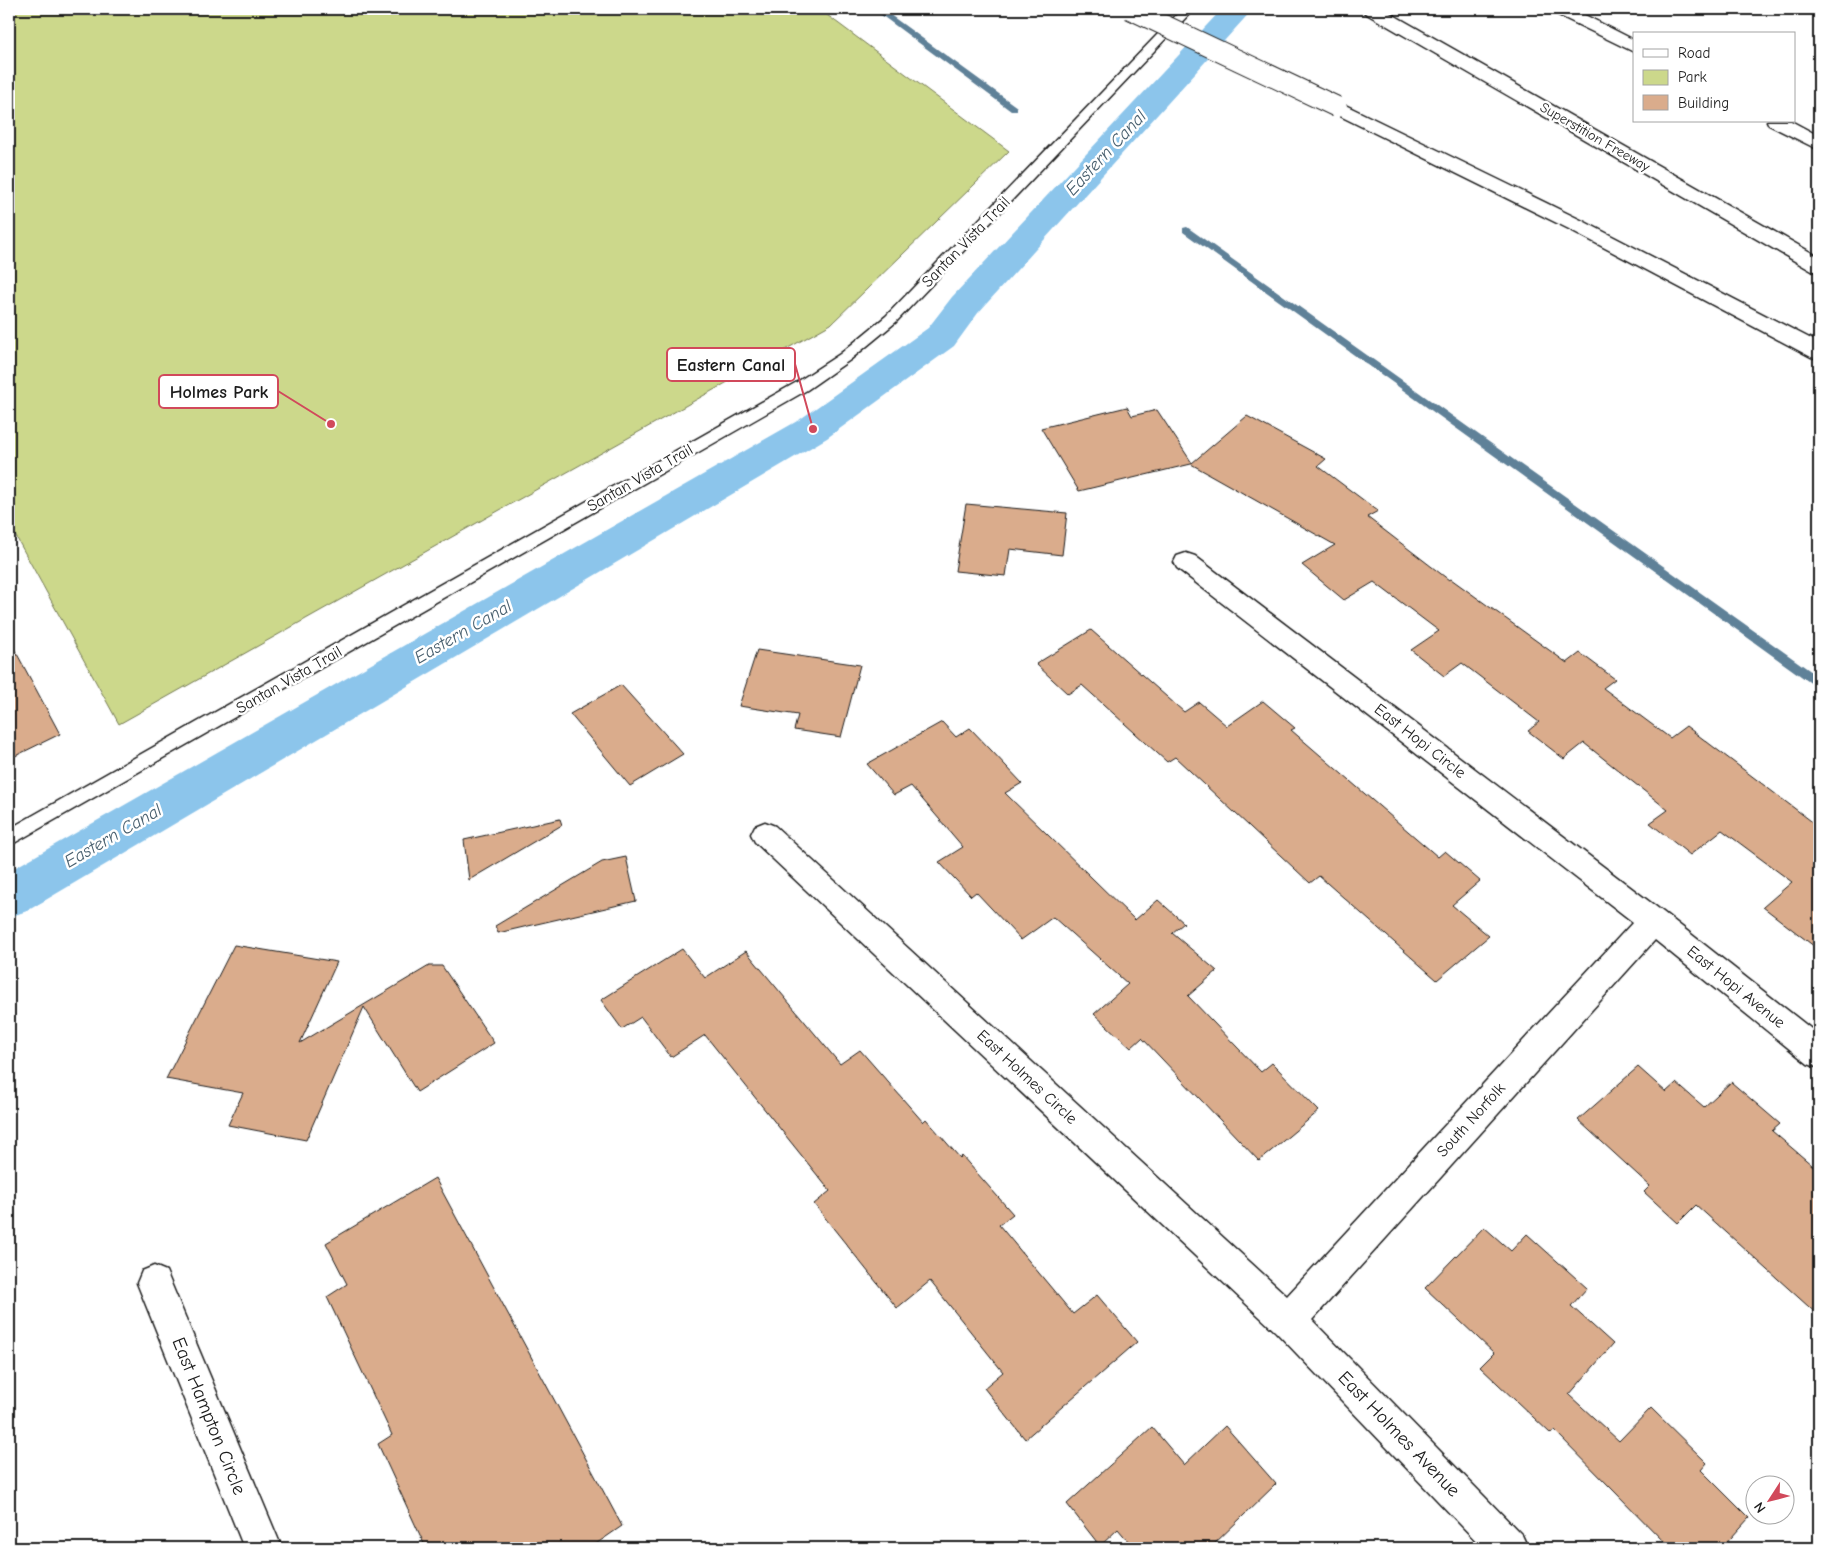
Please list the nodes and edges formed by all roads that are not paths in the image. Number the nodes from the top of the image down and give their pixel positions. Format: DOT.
graph roads {
  1 [pos="1130,9"];
  2 [pos="1188,9"];
  3 [pos="1560,9"];
  4 [pos="1374,11"];
  5 [pos="1633,46"];
  6 [pos="1778,122"];
  7 [pos="1819,144"];
  8 [pos="1819,266"];
  9 [pos="1819,352"];
  10 [pos="1186,562"];
  11 [pos="765,834"];
  12 [pos="9,838"];
  13 [pos="1653,921"];
  14 [pos="1819,1054"];
  15 [pos="154,1283"];
  16 [pos="1288,1320"];
  17 [pos="263,1548"];
  18 [pos="1510,1548"];
  1 -- 9 [label="main road, bridge"];
  2 -- 12 [label="lane, Santan Vista Trail"];
  3 -- 5 [label="main road"];
  4 -- 8 [label="main road, Superstition Freeway"];
  6 -- 7 [label="main road"];
  10 -- 13 [label="main road, East Hopi Circle"];
  11 -- 16 [label="main road, East Holmes Circle"];
  13 -- 14 [label="main road, East Hopi Avenue"];
  13 -- 16 [label="main road, South Norfolk"];
  15 -- 17 [label="main road, East Hampton Circle"];
  16 -- 18 [label="main road, East Holmes Avenue"];
}
